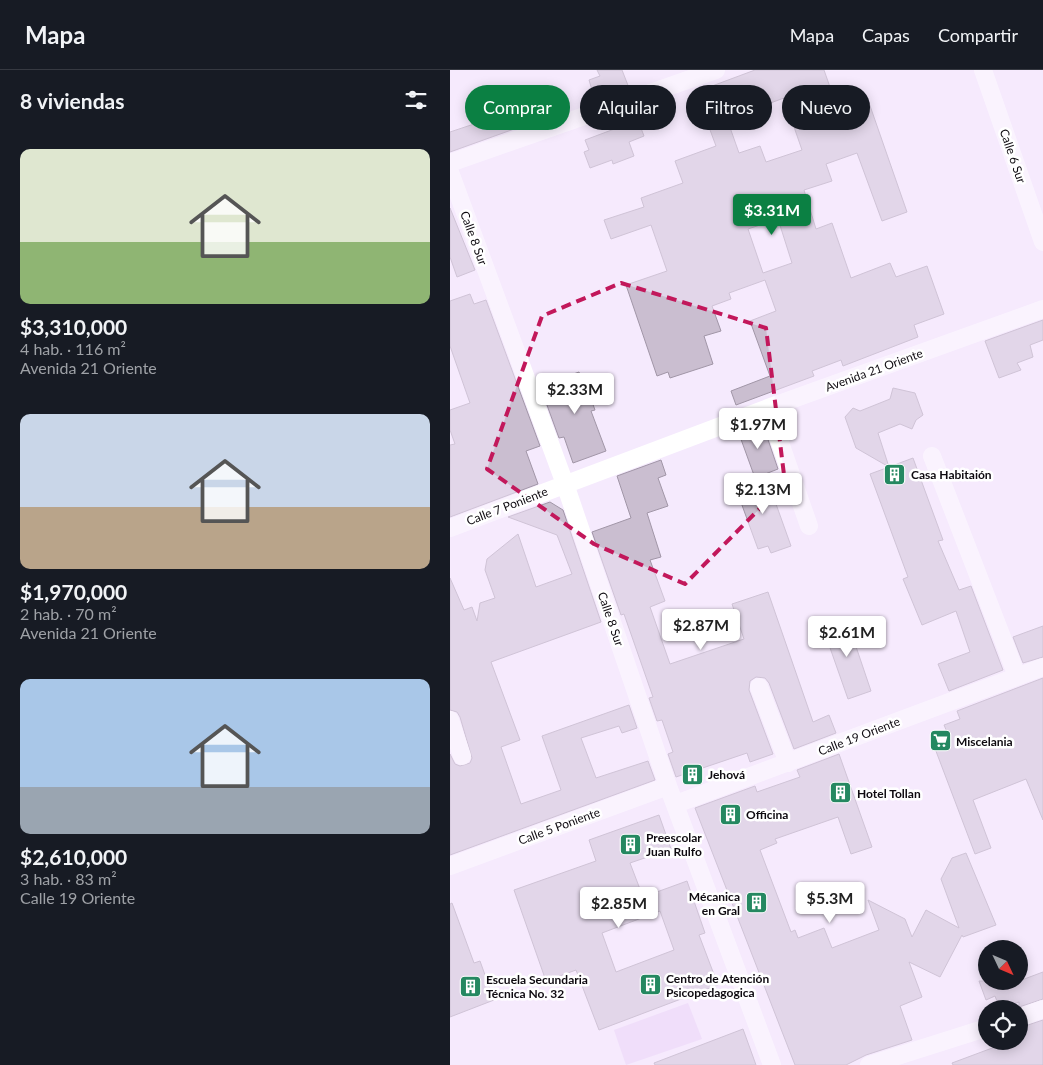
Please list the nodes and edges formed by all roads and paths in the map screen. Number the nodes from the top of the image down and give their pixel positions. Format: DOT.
graph roads {
  1 [pos="716,70"];
  2 [pos="983,70"];
  3 [pos="450,163"];
  4 [pos="450,172"];
  5 [pos="1043,242"];
  6 [pos="1043,309"];
  7 [pos="768,408"];
  8 [pos="932,456"];
  9 [pos="565,484"];
  10 [pos="809,526"];
  11 [pos="450,528"];
  12 [pos="1043,667"];
  13 [pos="1017,676"];
  14 [pos="759,686"];
  15 [pos="450,720"];
  16 [pos="462,756"];
  17 [pos="788,762"];
  18 [pos="668,786"];
  19 [pos="676,804"];
  20 [pos="450,866"];
  21 [pos="1043,1009"];
  22 [pos="1028,1015"];
  23 [pos="978,1031"];
  24 [pos="772,1065"];
  25 [pos="868,1065"];
  1 -- 3 [label="street"];
  2 -- 5 [label="street, Calle 6 Sur"];
  4 -- 9 [label="street, Calle 8 Sur"];
  6 -- 7 [label="street, Avenida 21 Oriente"];
  7 -- 9 [label="street, Avenida 21 Oriente"];
  7 -- 10 [label="street"];
  8 -- 13 [label="street"];
  9 -- 11 [label="street, Calle 7 Poniente"];
  9 -- 18 [label="street, Calle 8 Sur"];
  12 -- 13 [label="street, Calle 19 Oriente"];
  13 -- 17 [label="street, Calle 19 Oriente"];
  14 -- 17 [label="street"];
  15 -- 16 [label="street"];
  17 -- 19 [label="street, Calle 19 Oriente"];
  18 -- 19 [label="street, Calle 8 Sur"];
  18 -- 20 [label="street, Calle 5 Poniente"];
  19 -- 24 [label="street, Calle 8 Sur"];
  21 -- 22 [label="street"];
  23 -- 25 [label="street"];
}
